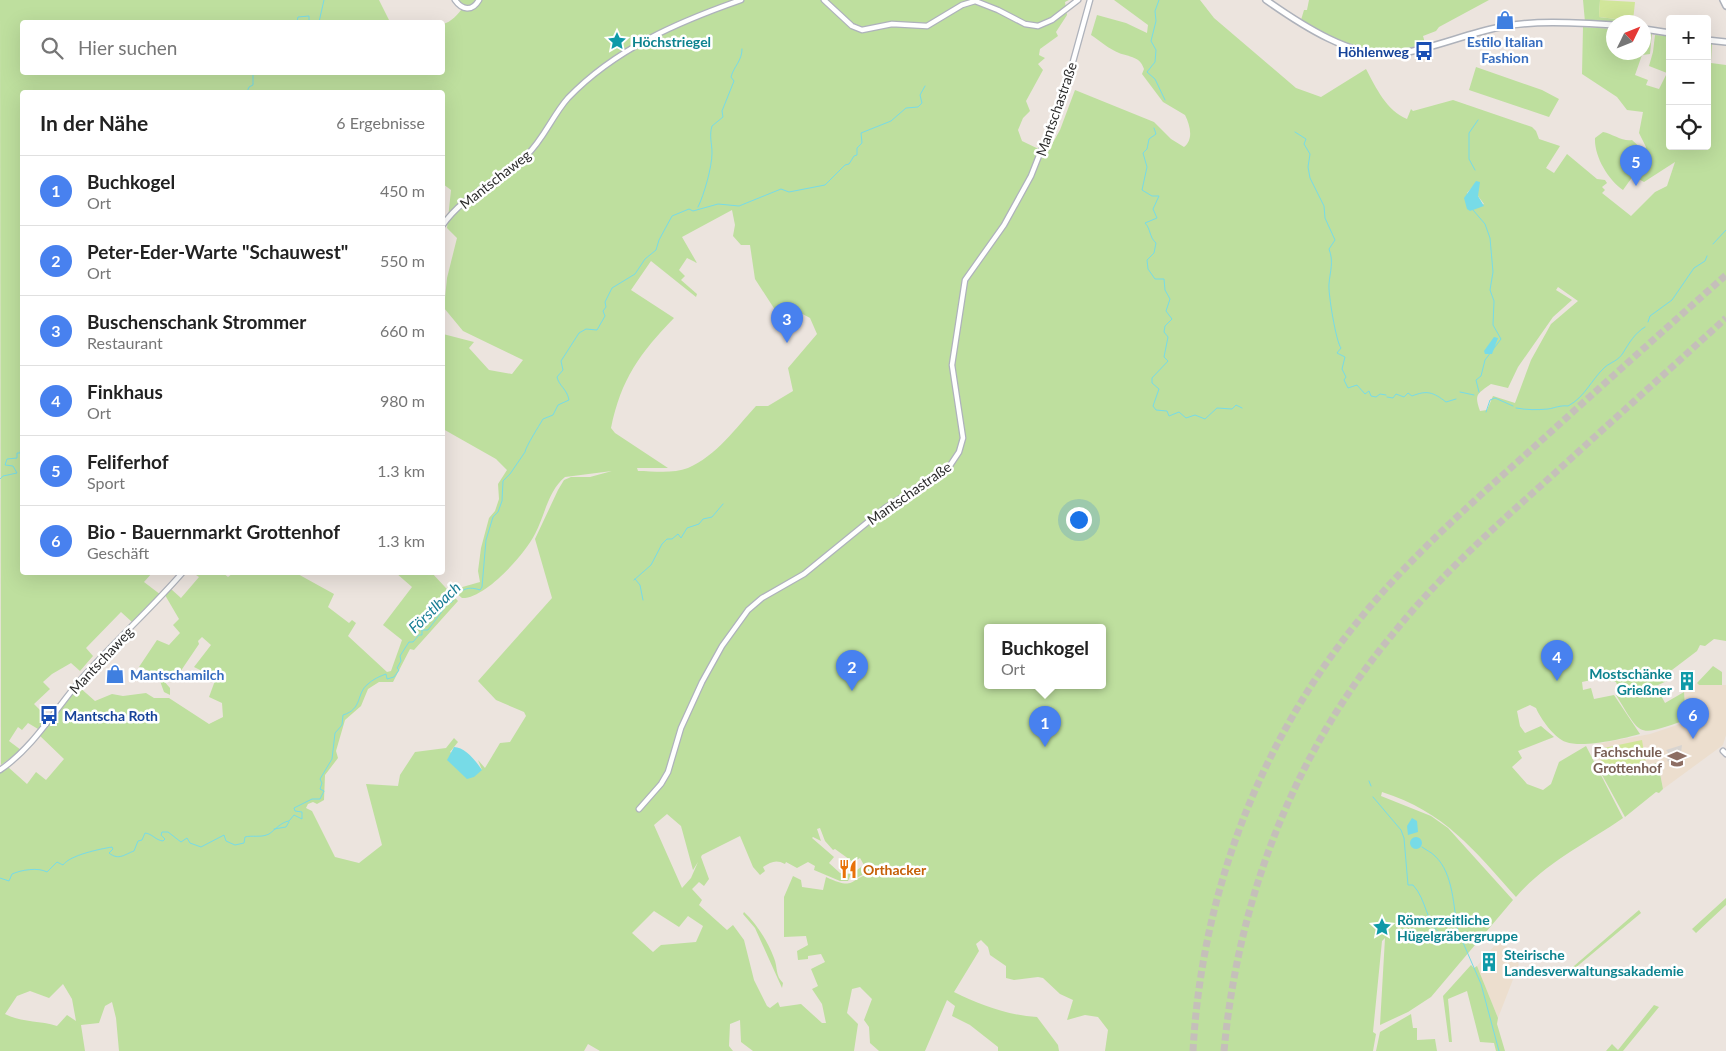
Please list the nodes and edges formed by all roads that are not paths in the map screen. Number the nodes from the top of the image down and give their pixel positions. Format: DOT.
graph roads {
  1 [pos="455,0"];
  2 [pos="479,0"];
  3 [pos="741,0"];
  4 [pos="824,0"];
  5 [pos="1078,0"];
  6 [pos="1090,0"];
  7 [pos="1266,0"];
  8 [pos="1723,0"];
  9 [pos="1726,6"];
  10 [pos="1606,25"];
  11 [pos="1651,30"];
  12 [pos="1666,33"];
  13 [pos="1711,40"];
  14 [pos="1726,42"];
  15 [pos="445,223"];
  16 [pos="180,575"];
  17 [pos="0,770"];
  18 [pos="639,808"];
  1 -- 2 [label="street"];
  3 -- 15 [label="street, Mantschaweg"];
  4 -- 5 [label="street"];
  6 -- 18 [label="street, Mantschastraße"];
  7 -- 10 [label="main road"];
  8 -- 9 [label="main road"];
  11 -- 12 [label="main road"];
  13 -- 14 [label="main road"];
  16 -- 17 [label="street, Mantschaweg"];
}
